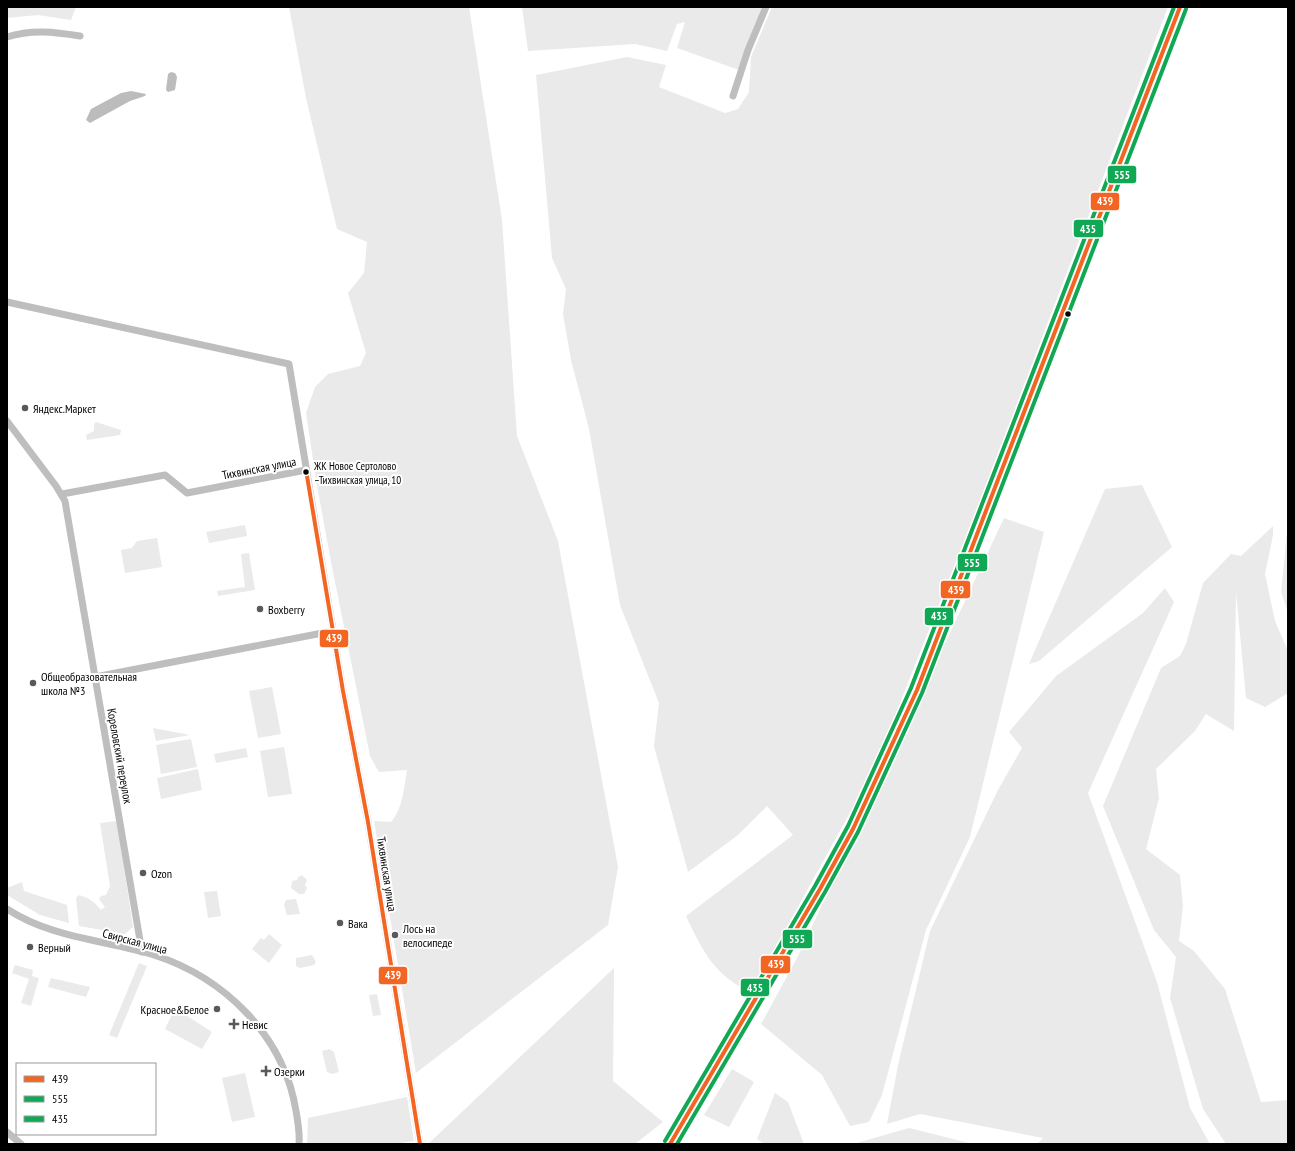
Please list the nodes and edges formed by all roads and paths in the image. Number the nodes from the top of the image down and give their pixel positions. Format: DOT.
graph roads {
  1 [pos="766,7"];
  2 [pos="1180,7"];
  3 [pos="80,36"];
  4 [pos="7,37"];
  5 [pos="732,96"];
  6 [pos="7,302"];
  7 [pos="7,421"];
  8 [pos="306,470"];
  9 [pos="62,494"];
  10 [pos="333,631"];
  11 [pos="95,677"];
  12 [pos="7,909"];
  13 [pos="142,952"];
  14 [pos="7,1132"];
  15 [pos="21,1144"];
  16 [pos="299,1144"];
  17 [pos="420,1144"];
  18 [pos="670,1144"];
  1 -- 5 [label="street"];
  2 -- 18 [label="main road"];
  3 -- 4 [label="street"];
  6 -- 8 [label="street"];
  7 -- 9 [label="street"];
  8 -- 9 [label="street, Тихвинская улица"];
  8 -- 10 [label="street, Тихвинская улица"];
  9 -- 11 [label="street, Кореловский переулок"];
  10 -- 11 [label="street"];
  10 -- 17 [label="street, Тихвинская улица"];
  11 -- 13 [label="street, Кореловский переулок"];
  12 -- 13 [label="street, Свирская улица"];
  13 -- 16 [label="street, Свирская улица"];
  14 -- 15 [label="street"];
}
